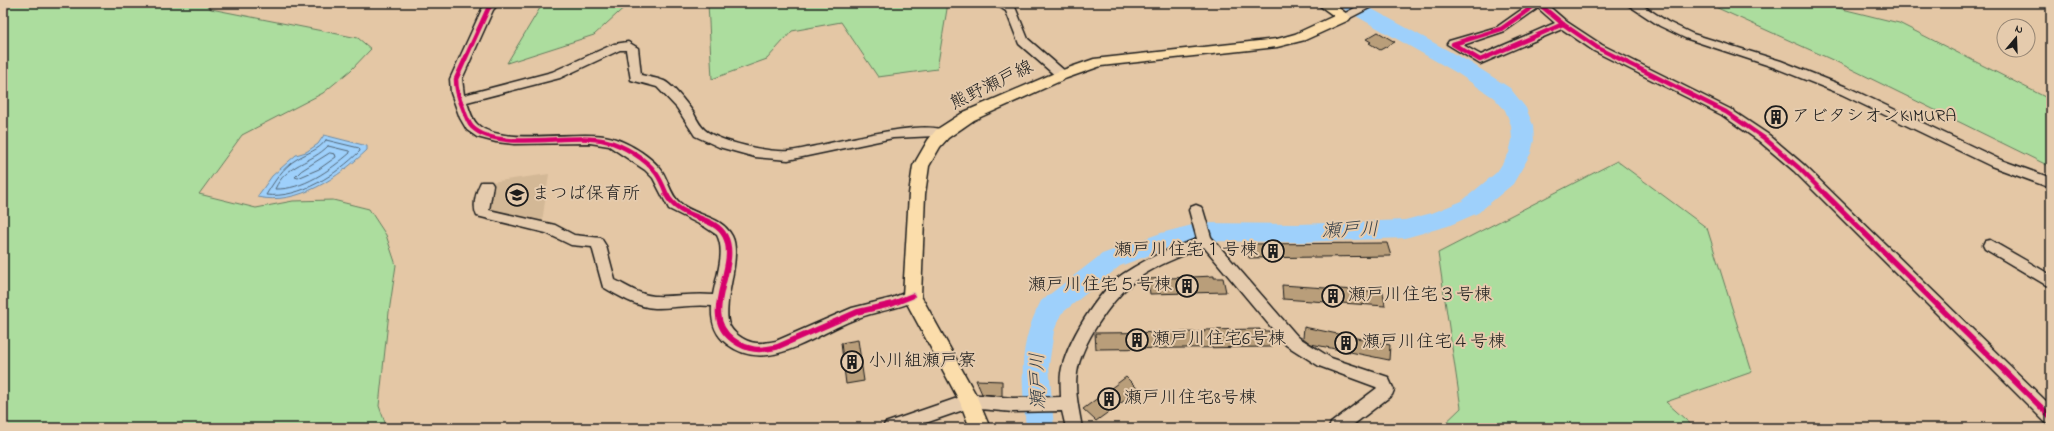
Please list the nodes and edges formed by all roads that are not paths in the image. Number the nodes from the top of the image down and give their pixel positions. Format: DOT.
graph roads {
  1 [pos="493,3"];
  2 [pos="999,3"];
  3 [pos="1322,3"];
  4 [pos="1631,3"];
  5 [pos="1372,4"];
  6 [pos="1347,15"];
  7 [pos="1563,24"];
  8 [pos="1062,75"];
  9 [pos="460,100"];
  10 [pos="942,134"];
  11 [pos="2051,183"];
  12 [pos="486,185"];
  13 [pos="1196,210"];
  14 [pos="1204,238"];
  15 [pos="1990,245"];
  16 [pos="2051,282"];
  17 [pos="912,296"];
  18 [pos="720,301"];
  19 [pos="968,401"];
  20 [pos="1064,404"];
  21 [pos="2051,416"];
  22 [pos="891,428"];
  23 [pos="980,428"];
  24 [pos="1074,428"];
  25 [pos="1337,428"];
  1 -- 9 [label="street"];
  2 -- 8 [label="street"];
  3 -- 6 [label="main road"];
  4 -- 11 [label="street"];
  5 -- 6 [label="street"];
  6 -- 8 [label="main road, 熊野瀬戸線"];
  7 -- 7 [label="street"];
  7 -- 21 [label="street"];
  8 -- 10 [label="main road, 熊野瀬戸線"];
  9 -- 10 [label="street"];
  9 -- 18 [label="street"];
  10 -- 17 [label="main road, 熊野瀬戸線"];
  12 -- 18 [label="street"];
  13 -- 14 [label="street"];
  14 -- 20 [label="street"];
  14 -- 25 [label="street"];
  15 -- 16 [label="street"];
  17 -- 18 [label="street"];
  17 -- 19 [label="main road"];
  19 -- 20 [label="street"];
  19 -- 22 [label="street"];
  19 -- 23 [label="main road"];
  20 -- 24 [label="street"];
}
